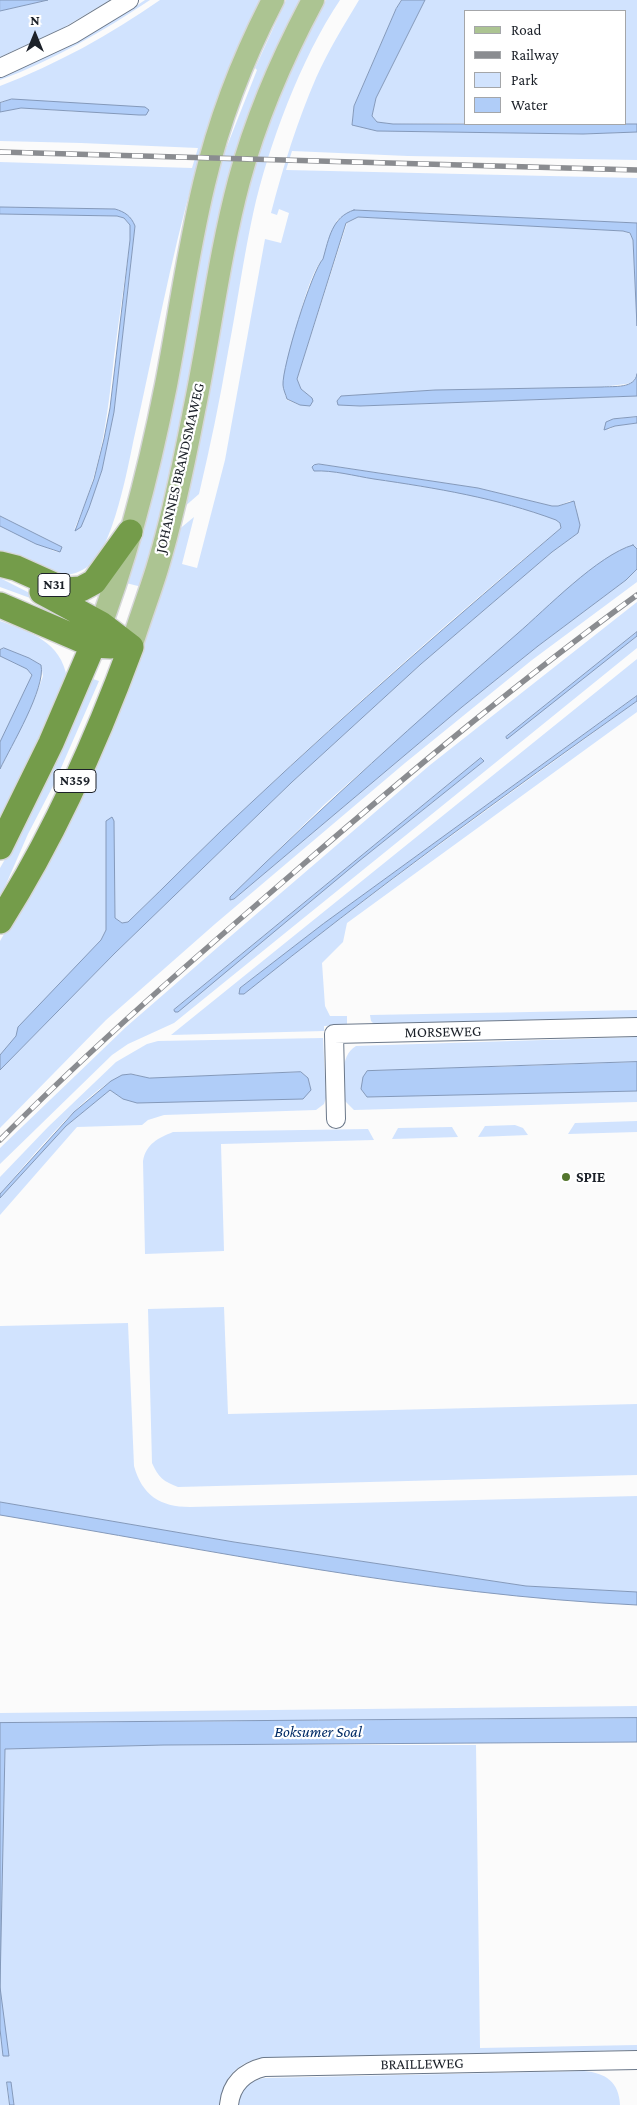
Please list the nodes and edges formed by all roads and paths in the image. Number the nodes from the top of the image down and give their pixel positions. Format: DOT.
graph roads {
  1 [pos="129,0"];
  2 [pos="274,0"];
  3 [pos="313,0"];
  4 [pos="0,68"];
  5 [pos="130,532"];
  6 [pos="0,564"];
  7 [pos="0,570"];
  8 [pos="0,605"];
  9 [pos="97,635"];
  10 [pos="130,647"];
  11 [pos="0,847"];
  12 [pos="0,921"];
  13 [pos="637,1027"];
  14 [pos="336,1119"];
  15 [pos="637,2060"];
  16 [pos="229,2105"];
  1 -- 4 [label="street"];
  2 -- 5 [label="main road"];
  3 -- 10 [label="main road, JOHANNES BRANDSMAWEG / N359"];
  5 -- 6 [label="highway, N31"];
  5 -- 9 [label="main road, N359"];
  7 -- 9 [label="highway, N31"];
  8 -- 9 [label="highway, N31"];
  9 -- 10 [label="highway"];
  9 -- 11 [label="highway, N359"];
  10 -- 12 [label="highway, JOHANNES BRANDSMAWEG / N359"];
  13 -- 14 [label="street, MORSEWEG"];
  15 -- 16 [label="street, BRAILLEWEG"];
}
